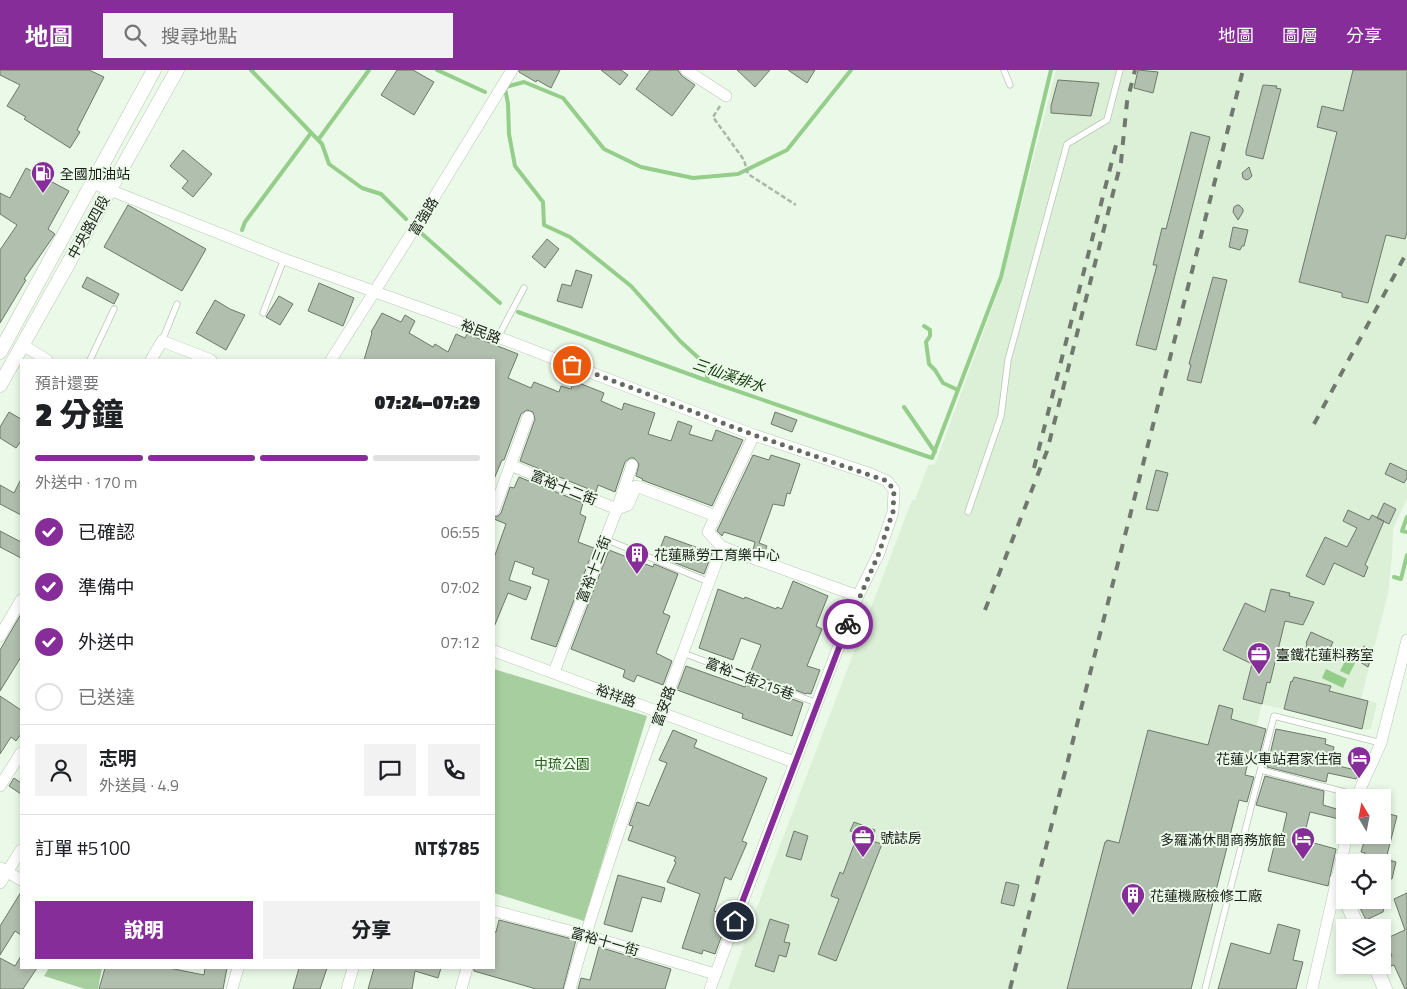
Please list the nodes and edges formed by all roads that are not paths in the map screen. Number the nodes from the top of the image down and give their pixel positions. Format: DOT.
graph roads {
  1 [pos="154,70"];
  2 [pos="177,70"];
  3 [pos="512,70"];
  4 [pos="686,70"];
  5 [pos="1004,70"];
  6 [pos="1120,70"];
  7 [pos="1010,85"];
  8 [pos="726,96"];
  9 [pos="92,183"];
  10 [pos="110,189"];
  11 [pos="284,259"];
  12 [pos="524,288"];
  13 [pos="375,292"];
  14 [pos="177,304"];
  15 [pos="114,310"];
  16 [pos="262,313"];
  17 [pos="498,337"];
  18 [pos="162,341"];
  19 [pos="23,345"];
  20 [pos="0,352"];
  21 [pos="45,359"];
  22 [pos="90,359"];
  23 [pos="152,359"];
  24 [pos="208,359"];
  25 [pos="332,359"];
  26 [pos="0,385"];
  27 [pos="528,416"];
  28 [pos="754,435"];
  29 [pos="510,465"];
  30 [pos="632,465"];
  31 [pos="495,507"];
  32 [pos="617,509"];
  33 [pos="968,512"];
  34 [pos="716,516"];
  35 [pos="604,539"];
  36 [pos="722,547"];
  37 [pos="709,582"];
  38 [pos="858,596"];
  39 [pos="20,602"];
  40 [pos="0,636"];
  41 [pos="1407,641"];
  42 [pos="495,651"];
  43 [pos="683,653"];
  44 [pos="554,672"];
  45 [pos="817,703"];
  46 [pos="661,712"];
  47 [pos="1380,743"];
  48 [pos="20,755"];
  49 [pos="794,762"];
  50 [pos="1260,770"];
  51 [pos="0,786"];
  52 [pos="1359,789"];
  53 [pos="1336,791"];
  54 [pos="20,851"];
  55 [pos="3,869"];
  56 [pos="20,879"];
  57 [pos="0,882"];
  58 [pos="1336,884"];
  59 [pos="495,911"];
  60 [pos="585,935"];
  61 [pos="238,969"];
  62 [pos="353,969"];
  63 [pos="467,969"];
  64 [pos="715,974"];
  65 [pos="1379,974"];
  66 [pos="232,989"];
  67 [pos="347,989"];
  68 [pos="461,989"];
  69 [pos="570,989"];
  70 [pos="710,989"];
  71 [pos="1205,989"];
  72 [pos="1312,989"];
  73 [pos="1385,989"];
  1 -- 9 [label="street, 中央路四段"];
  2 -- 10 [label="street, 中央路四段"];
  3 -- 13 [label="street, 富強路"];
  4 -- 8 [label="street"];
  5 -- 7 [label="lane"];
  6 -- 33 [label="lane"];
  9 -- 10 [label="street, 裕民路"];
  9 -- 20 [label="street, 中央路四段"];
  10 -- 11 [label="street, 裕民路"];
  10 -- 19 [label="street, 中央路四段"];
  11 -- 13 [label="street, 裕民路"];
  11 -- 16 [label="lane"];
  12 -- 17 [label="lane"];
  13 -- 17 [label="street, 裕民路"];
  13 -- 25 [label="street, 富強路"];
  14 -- 18 [label="lane"];
  15 -- 22 [label="lane"];
  17 -- 28 [label="street, 裕民路"];
  18 -- 23 [label="street"];
  18 -- 24 [label="street"];
  19 -- 21 [label="street"];
  19 -- 26 [label="street, 中央路四段"];
  27 -- 29 [label="street"];
  28 -- 34 [label="street"];
  28 -- 38 [label="street, 裕民路"];
  29 -- 31 [label="street"];
  29 -- 32 [label="street, 富裕十二街"];
  30 -- 32 [label="street, 富裕十三街"];
  32 -- 34 [label="street"];
  32 -- 35 [label="street, 富裕十三街"];
  34 -- 36 [label="street"];
  35 -- 37 [label="lane"];
  35 -- 44 [label="street, 富裕十三街"];
  36 -- 37 [label="street, 富安路"];
  36 -- 38 [label="street"];
  37 -- 43 [label="street, 富安路"];
  38 -- 45 [label="street"];
  39 -- 40 [label="street"];
  41 -- 47 [label="street"];
  42 -- 44 [label="street, 裕祥路"];
  43 -- 45 [label="lane, 富裕二街215巷"];
  43 -- 46 [label="street, 富安路"];
  44 -- 46 [label="street, 裕祥路"];
  45 -- 49 [label="street"];
  46 -- 49 [label="street, 裕祥路"];
  46 -- 60 [label="street, 富安路"];
  47 -- 50 [label="lane"];
  47 -- 52 [label="street"];
  48 -- 51 [label="street"];
  49 -- 64 [label="street"];
  50 -- 53 [label="lane"];
  50 -- 71 [label="lane"];
  54 -- 55 [label="street"];
  55 -- 56 [label="street"];
  55 -- 57 [label="street"];
  58 -- 72 [label="street"];
  59 -- 60 [label="street, 富裕十一街"];
  60 -- 64 [label="street, 富裕十一街"];
  60 -- 69 [label="street, 富安路"];
  61 -- 66 [label="street"];
  62 -- 67 [label="street"];
  63 -- 68 [label="street"];
  64 -- 70 [label="street"];
  65 -- 73 [label="street"];
}
